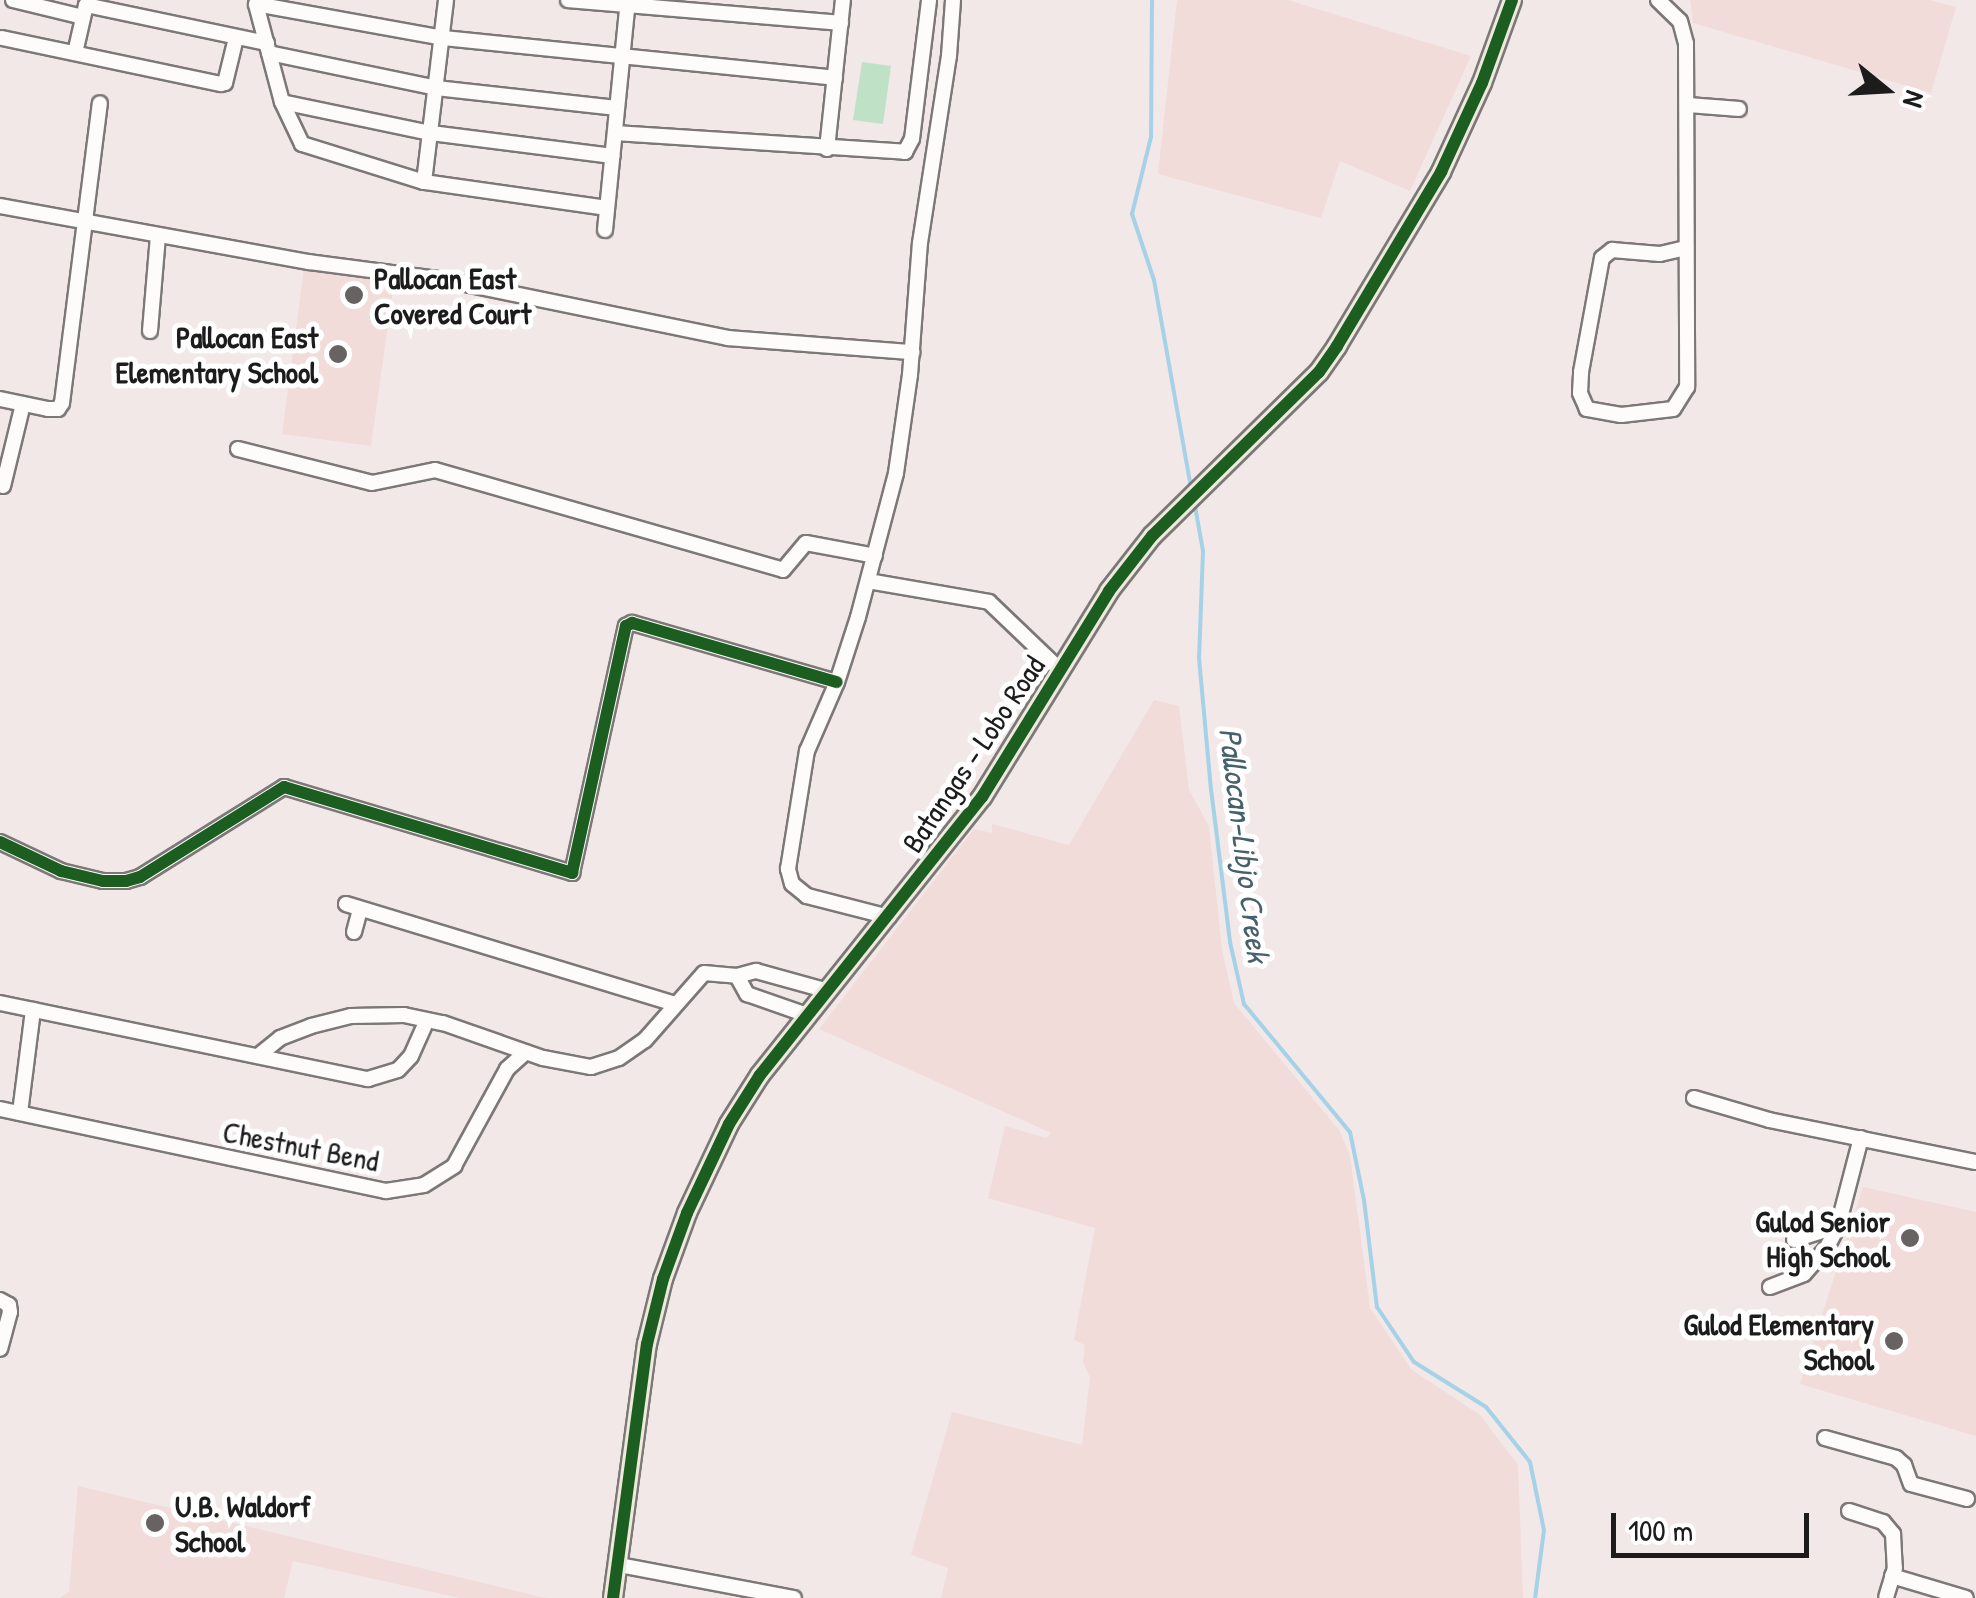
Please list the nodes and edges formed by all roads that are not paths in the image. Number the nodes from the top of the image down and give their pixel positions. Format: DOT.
graph roads {
  1 [pos="13,0"];
  2 [pos="446,0"];
  3 [pos="568,0"];
  4 [pos="843,0"];
  5 [pos="929,0"];
  6 [pos="953,0"];
  7 [pos="1512,0"];
  8 [pos="1658,0"];
  9 [pos="628,4"];
  10 [pos="83,16"];
  11 [pos="841,24"];
  12 [pos="2,38"];
  13 [pos="236,38"];
  14 [pos="442,38"];
  15 [pos="268,48"];
  16 [pos="76,54"];
  17 [pos="622,59"];
  18 [pos="835,78"];
  19 [pos="436,88"];
  20 [pos="282,102"];
  21 [pos="100,103"];
  22 [pos="1689,105"];
  23 [pos="617,108"];
  24 [pos="1739,109"];
  25 [pos="615,132"];
  26 [pos="430,133"];
  27 [pos="827,149"];
  28 [pos="612,156"];
  29 [pos="424,182"];
  30 [pos="0,206"];
  31 [pos="607,208"];
  32 [pos="85,222"];
  33 [pos="605,230"];
  34 [pos="158,235"];
  35 [pos="1686,248"];
  36 [pos="150,331"];
  37 [pos="912,352"];
  38 [pos="0,398"];
  39 [pos="23,404"];
  40 [pos="238,448"];
  41 [pos="3,486"];
  42 [pos="874,556"];
  43 [pos="868,581"];
  44 [pos="1060,670"];
  45 [pos="837,682"];
  46 [pos="0,842"];
  47 [pos="889,917"];
  48 [pos="354,932"];
  49 [pos="738,976"];
  50 [pos="828,991"];
  51 [pos="0,1002"];
  52 [pos="675,1004"];
  53 [pos="34,1010"];
  54 [pos="807,1016"];
  55 [pos="427,1020"];
  56 [pos="526,1052"];
  57 [pos="258,1056"];
  58 [pos="1694,1098"];
  59 [pos="0,1109"];
  60 [pos="20,1113"];
  61 [pos="1861,1138"];
  62 [pos="1976,1162"];
  63 [pos="1838,1226"];
  64 [pos="1794,1240"];
  65 [pos="1770,1288"];
  66 [pos="0,1300"];
  67 [pos="0,1349"];
  68 [pos="1825,1438"];
  69 [pos="1967,1499"];
  70 [pos="1849,1511"];
  71 [pos="619,1565"];
  72 [pos="1892,1576"];
  73 [pos="1886,1597"];
  74 [pos="612,1598"];
  75 [pos="794,1598"];
  76 [pos="1966,1598"];
  1 -- 10 [label="street"];
  2 -- 14 [label="street"];
  3 -- 9 [label="street"];
  4 -- 11 [label="street"];
  5 -- 27 [label="street"];
  6 -- 37 [label="street"];
  7 -- 44 [label="main road, Batangas - Lobo Road"];
  8 -- 22 [label="street"];
  9 -- 11 [label="street"];
  9 -- 17 [label="street"];
  10 -- 13 [label="street"];
  10 -- 16 [label="street"];
  11 -- 18 [label="street"];
  12 -- 16 [label="street"];
  13 -- 15 [label="street"];
  13 -- 16 [label="street"];
  14 -- 15 [label="street"];
  14 -- 17 [label="street"];
  14 -- 19 [label="street"];
  15 -- 19 [label="street"];
  15 -- 20 [label="street"];
  17 -- 18 [label="street"];
  17 -- 23 [label="street"];
  18 -- 27 [label="street"];
  19 -- 23 [label="street"];
  19 -- 26 [label="street"];
  20 -- 26 [label="street"];
  20 -- 29 [label="street"];
  21 -- 32 [label="street"];
  22 -- 24 [label="street"];
  22 -- 35 [label="street"];
  23 -- 25 [label="street"];
  25 -- 27 [label="street"];
  25 -- 28 [label="street"];
  26 -- 28 [label="street"];
  26 -- 29 [label="street"];
  28 -- 31 [label="street"];
  29 -- 31 [label="street"];
  30 -- 32 [label="street"];
  31 -- 33 [label="street"];
  32 -- 34 [label="street"];
  32 -- 39 [label="street"];
  34 -- 36 [label="street"];
  34 -- 37 [label="street"];
  35 -- 35 [label="street"];
  37 -- 42 [label="street"];
  38 -- 39 [label="street"];
  39 -- 41 [label="street"];
  40 -- 42 [label="street"];
  42 -- 43 [label="street"];
  43 -- 44 [label="street"];
  43 -- 45 [label="street"];
  44 -- 47 [label="main road, Batangas - Lobo Road"];
  45 -- 46 [label="street"];
  45 -- 47 [label="street"];
  47 -- 50 [label="main road, Batangas - Lobo Road"];
  48 -- 52 [label="street"];
  49 -- 50 [label="street"];
  49 -- 52 [label="street"];
  49 -- 54 [label="street"];
  50 -- 54 [label="main road, Batangas - Lobo Road"];
  51 -- 53 [label="street"];
  52 -- 56 [label="street"];
  53 -- 57 [label="street"];
  53 -- 60 [label="street"];
  54 -- 71 [label="main road, Batangas - Lobo Road"];
  55 -- 56 [label="street"];
  55 -- 57 [label="street"];
  55 -- 57 [label="street"];
  56 -- 60 [label="street, Chestnut Bend"];
  58 -- 61 [label="street"];
  59 -- 60 [label="street, Chestnut Bend"];
  61 -- 62 [label="street"];
  61 -- 63 [label="street"];
  63 -- 64 [label="street"];
  63 -- 65 [label="street"];
  66 -- 67 [label="street"];
  68 -- 69 [label="street"];
  70 -- 72 [label="street"];
  71 -- 74 [label="main road, Batangas - Lobo Road"];
  71 -- 75 [label="street"];
  72 -- 73 [label="street"];
  72 -- 76 [label="street"];
}
